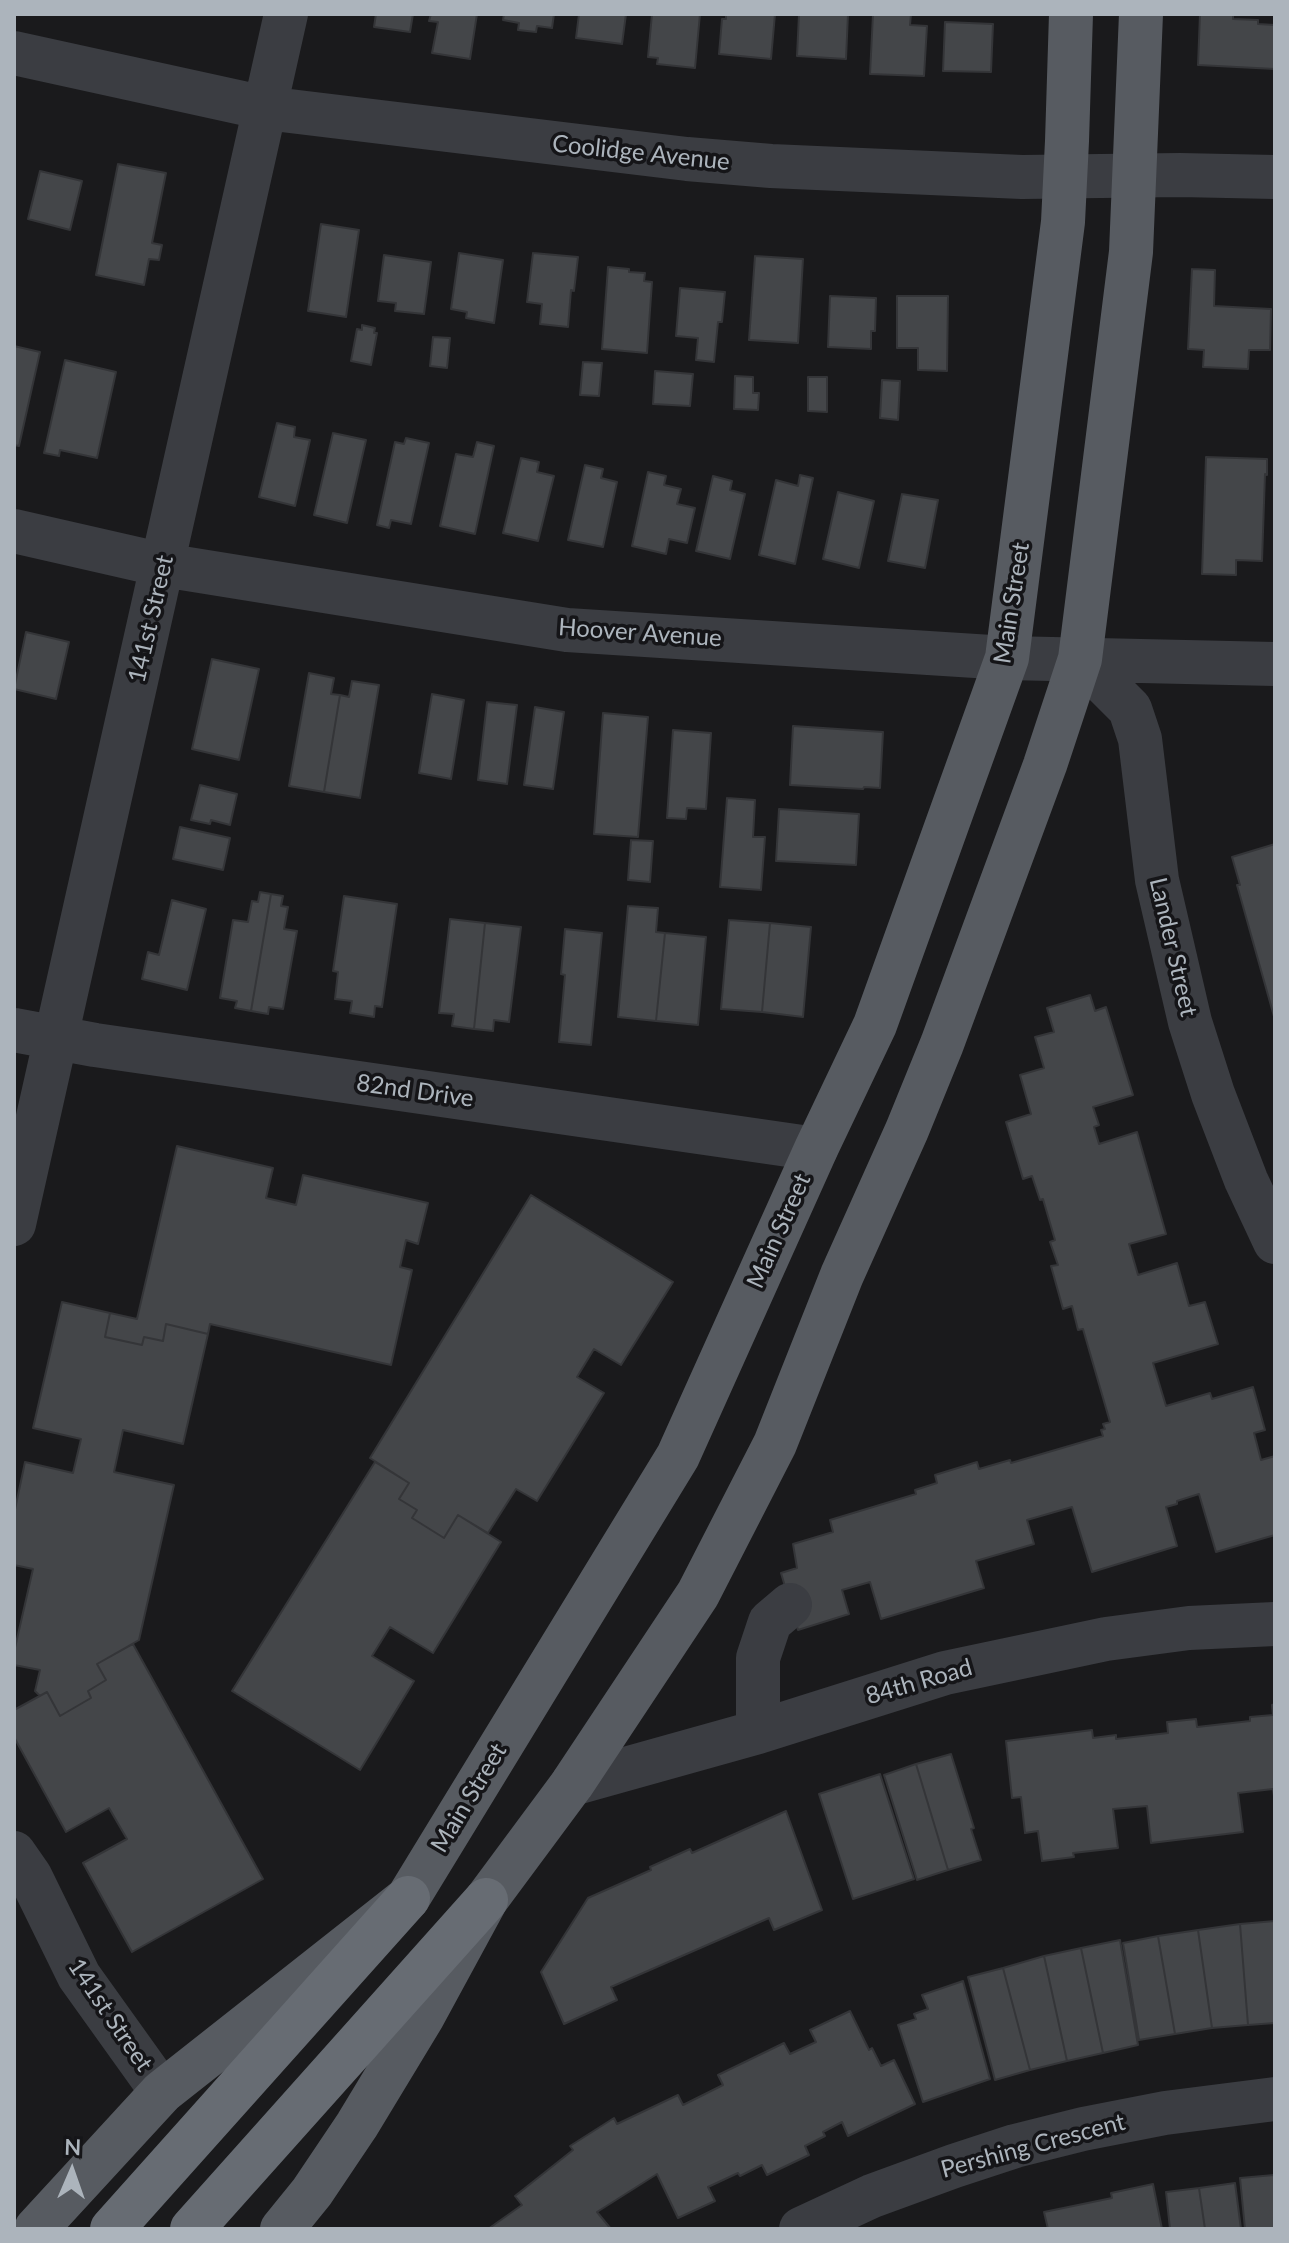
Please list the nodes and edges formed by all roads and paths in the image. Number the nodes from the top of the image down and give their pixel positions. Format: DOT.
graph roads {
  1 [pos="286,14"];
  2 [pos="1071,14"];
  3 [pos="1141,14"];
  4 [pos="14,53"];
  5 [pos="265,108"];
  6 [pos="1066,176"];
  7 [pos="1136,176"];
  8 [pos="1275,177"];
  9 [pos="14,531"];
  10 [pos="163,565"];
  11 [pos="1007,658"];
  12 [pos="1080,659"];
  13 [pos="1275,664"];
  14 [pos="35,1034"];
  15 [pos="816,1149"];
  16 [pos="14,1224"];
  17 [pos="1275,1242"];
  18 [pos="790,1605"];
  19 [pos="1275,1624"];
  20 [pos="758,1732"];
  21 [pos="572,1784"];
  22 [pos="14,1853"];
  23 [pos="408,1898"];
  24 [pos="486,1900"];
  25 [pos="162,2092"];
  26 [pos="1275,2099"];
  27 [pos="36,2229"];
  28 [pos="112,2229"];
  29 [pos="192,2229"];
  30 [pos="282,2229"];
  31 [pos="801,2229"];
  1 -- 5 [label="street, 141st Street"];
  2 -- 6 [label="main road, Main Street"];
  3 -- 7 [label="main road"];
  4 -- 5 [label="street, Coolidge Avenue"];
  5 -- 6 [label="street, Coolidge Avenue"];
  5 -- 10 [label="street, 141st Street"];
  6 -- 7 [label="street, Coolidge Avenue"];
  6 -- 11 [label="main road, Main Street"];
  7 -- 8 [label="street, Coolidge Avenue"];
  7 -- 12 [label="main road"];
  9 -- 10 [label="street, Hoover Avenue"];
  10 -- 11 [label="street, Hoover Avenue"];
  10 -- 14 [label="street, 141st Street"];
  11 -- 12 [label="street, Hoover Avenue"];
  11 -- 15 [label="main road, Main Street"];
  12 -- 13 [label="street, Hoover Avenue"];
  12 -- 17 [label="street, Lander Street"];
  12 -- 21 [label="main road"];
  14 -- 15 [label="street, 82nd Drive"];
  14 -- 16 [label="street, 141st Street"];
  15 -- 23 [label="main road, Main Street"];
  18 -- 20 [label="street"];
  19 -- 20 [label="street, 84th Road"];
  20 -- 21 [label="street, 84th Road"];
  21 -- 24 [label="main road"];
  22 -- 25 [label="street, 141st Street"];
  23 -- 25 [label="main road, Main Street"];
  23 -- 28 [label="highway"];
  24 -- 29 [label="highway"];
  24 -- 30 [label="main road"];
  25 -- 27 [label="main road, Main Street"];
  26 -- 31 [label="street, Pershing Crescent"];
}
